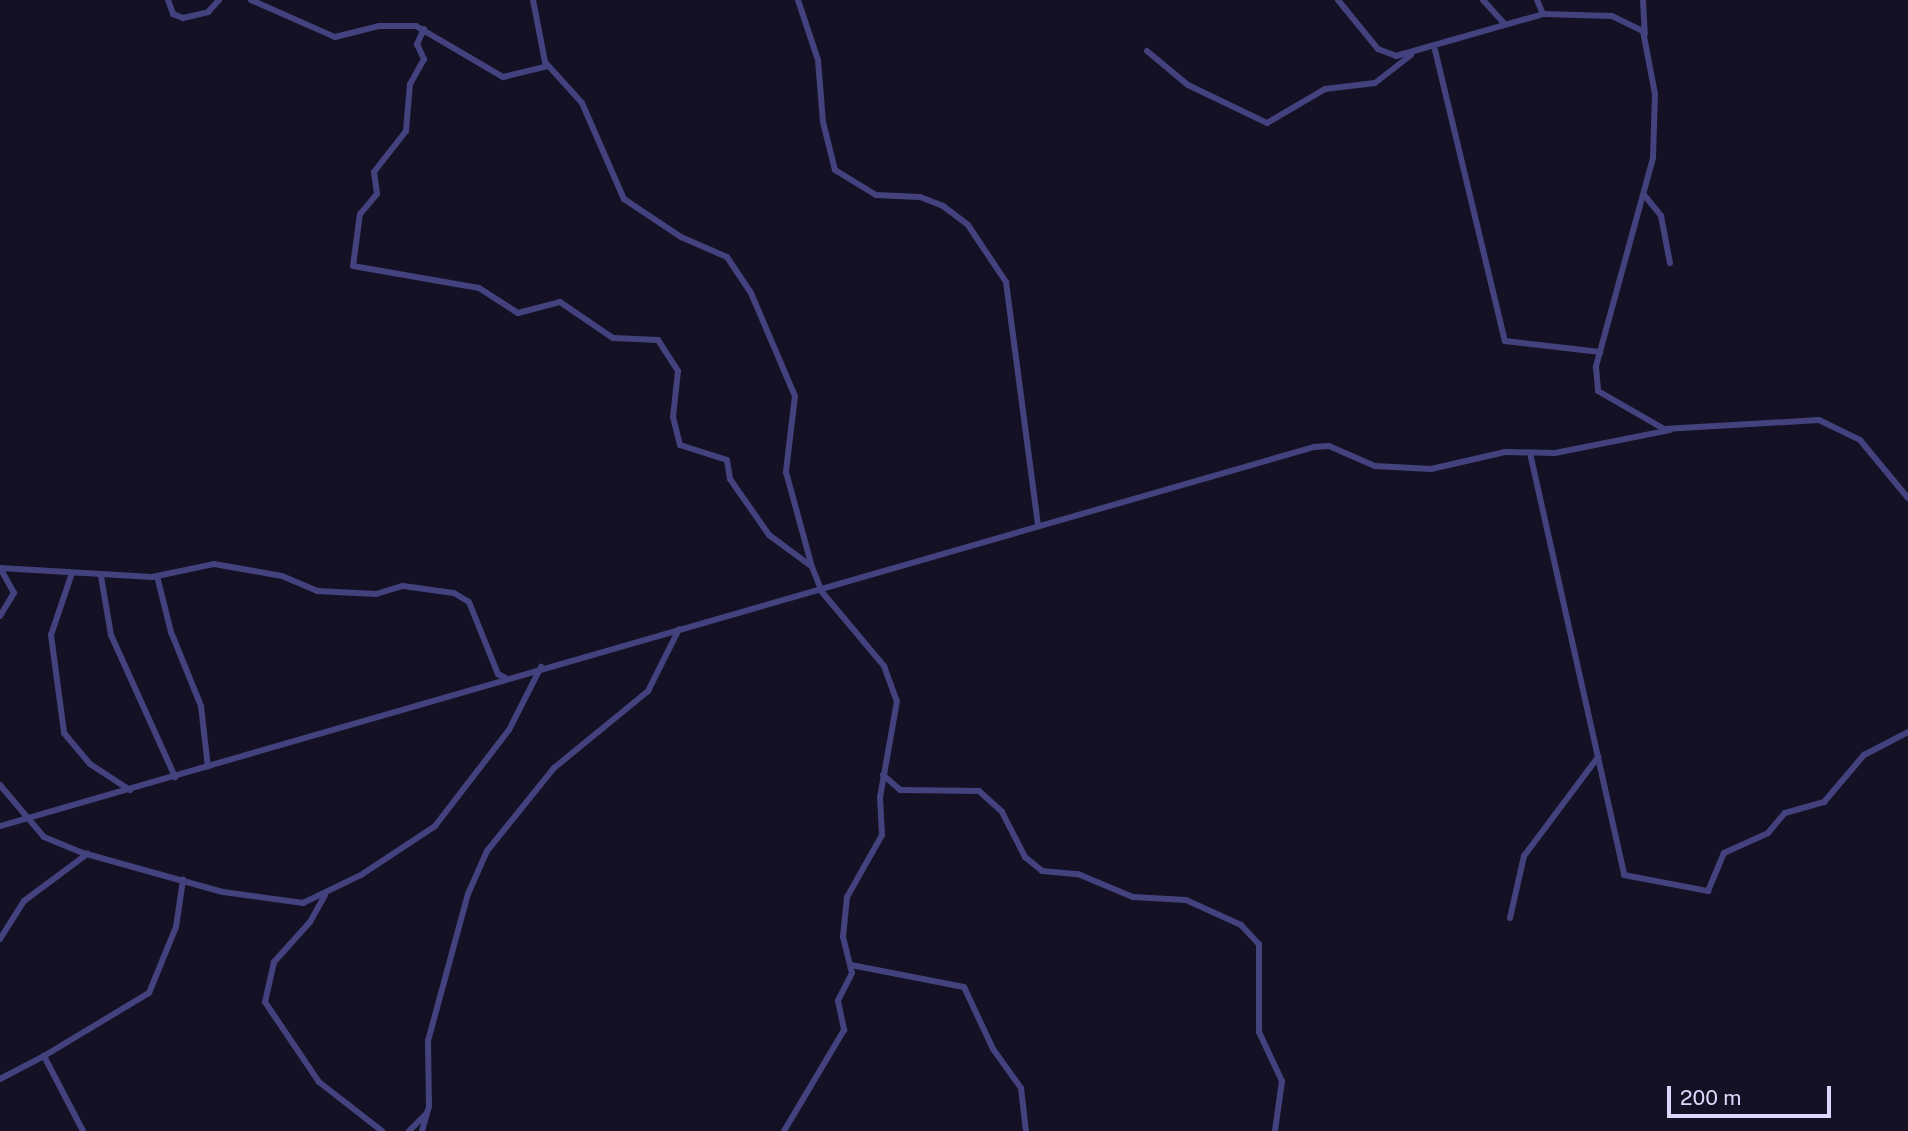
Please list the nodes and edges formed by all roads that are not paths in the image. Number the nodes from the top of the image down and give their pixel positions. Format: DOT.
graph roads {
  1 [pos="168,0"];
  2 [pos="219,0"];
  3 [pos="251,0"];
  4 [pos="533,0"];
  5 [pos="798,0"];
  6 [pos="1338,0"];
  7 [pos="1483,0"];
  8 [pos="1537,0"];
  9 [pos="1643,0"];
  10 [pos="1543,14"];
  11 [pos="1504,23"];
  12 [pos="424,29"];
  13 [pos="1645,34"];
  14 [pos="1434,50"];
  15 [pos="1147,51"];
  16 [pos="1412,55"];
  17 [pos="548,66"];
  18 [pos="1645,196"];
  19 [pos="1670,263"];
  20 [pos="1600,352"];
  21 [pos="1670,430"];
  22 [pos="1530,453"];
  23 [pos="1908,498"];
  24 [pos="1038,526"];
  25 [pos="812,567"];
  26 [pos="2,570"];
  27 [pos="72,573"];
  28 [pos="101,576"];
  29 [pos="157,576"];
  30 [pos="822,592"];
  31 [pos="0,616"];
  32 [pos="679,629"];
  33 [pos="541,667"];
  34 [pos="506,678"];
  35 [pos="1908,732"];
  36 [pos="1598,757"];
  37 [pos="208,767"];
  38 [pos="883,775"];
  39 [pos="176,777"];
  40 [pos="0,785"];
  41 [pos="130,790"];
  42 [pos="26,818"];
  43 [pos="0,826"];
  44 [pos="77,850"];
  45 [pos="87,854"];
  46 [pos="74,859"];
  47 [pos="183,880"];
  48 [pos="325,894"];
  49 [pos="1510,918"];
  50 [pos="0,939"];
  51 [pos="851,965"];
  52 [pos="44,1056"];
  53 [pos="0,1079"];
  54 [pos="427,1113"];
  55 [pos="83,1131"];
  56 [pos="382,1131"];
  57 [pos="410,1131"];
  58 [pos="422,1131"];
  59 [pos="784,1131"];
  60 [pos="1026,1131"];
  61 [pos="1275,1131"];
  1 -- 2 [label="street"];
  3 -- 12 [label="street"];
  4 -- 17 [label="street"];
  5 -- 24 [label="street"];
  6 -- 16 [label="street"];
  7 -- 11 [label="street"];
  8 -- 10 [label="street"];
  9 -- 13 [label="street"];
  10 -- 11 [label="street"];
  10 -- 13 [label="street"];
  11 -- 14 [label="street"];
  12 -- 17 [label="street"];
  12 -- 25 [label="street"];
  13 -- 18 [label="street"];
  14 -- 16 [label="street"];
  14 -- 20 [label="street"];
  15 -- 16 [label="street"];
  17 -- 25 [label="street"];
  18 -- 19 [label="street"];
  18 -- 20 [label="street"];
  20 -- 21 [label="street"];
  21 -- 22 [label="street"];
  21 -- 23 [label="street"];
  22 -- 24 [label="street"];
  22 -- 36 [label="street"];
  24 -- 30 [label="street"];
  25 -- 30 [label="street"];
  26 -- 27 [label="street"];
  26 -- 31 [label="street"];
  27 -- 28 [label="street"];
  27 -- 41 [label="street"];
  28 -- 29 [label="street"];
  28 -- 39 [label="street"];
  29 -- 34 [label="street"];
  29 -- 37 [label="street"];
  30 -- 32 [label="street"];
  30 -- 38 [label="street"];
  32 -- 33 [label="street"];
  32 -- 54 [label="street"];
  33 -- 34 [label="street"];
  33 -- 48 [label="street"];
  34 -- 37 [label="street"];
  35 -- 36 [label="street"];
  36 -- 49 [label="street"];
  37 -- 39 [label="street"];
  38 -- 51 [label="street"];
  38 -- 61 [label="street"];
  39 -- 41 [label="street"];
  40 -- 42 [label="street"];
  41 -- 42 [label="street"];
  42 -- 43 [label="street"];
  42 -- 44 [label="street"];
  44 -- 45 [label="street"];
  44 -- 46 [label="street"];
  45 -- 46 [label="street"];
  45 -- 47 [label="street"];
  46 -- 50 [label="street"];
  47 -- 48 [label="street"];
  47 -- 52 [label="street"];
  48 -- 56 [label="street"];
  51 -- 59 [label="street"];
  51 -- 60 [label="street"];
  52 -- 53 [label="street"];
  52 -- 55 [label="street"];
  54 -- 57 [label="street"];
  54 -- 58 [label="street"];
}
